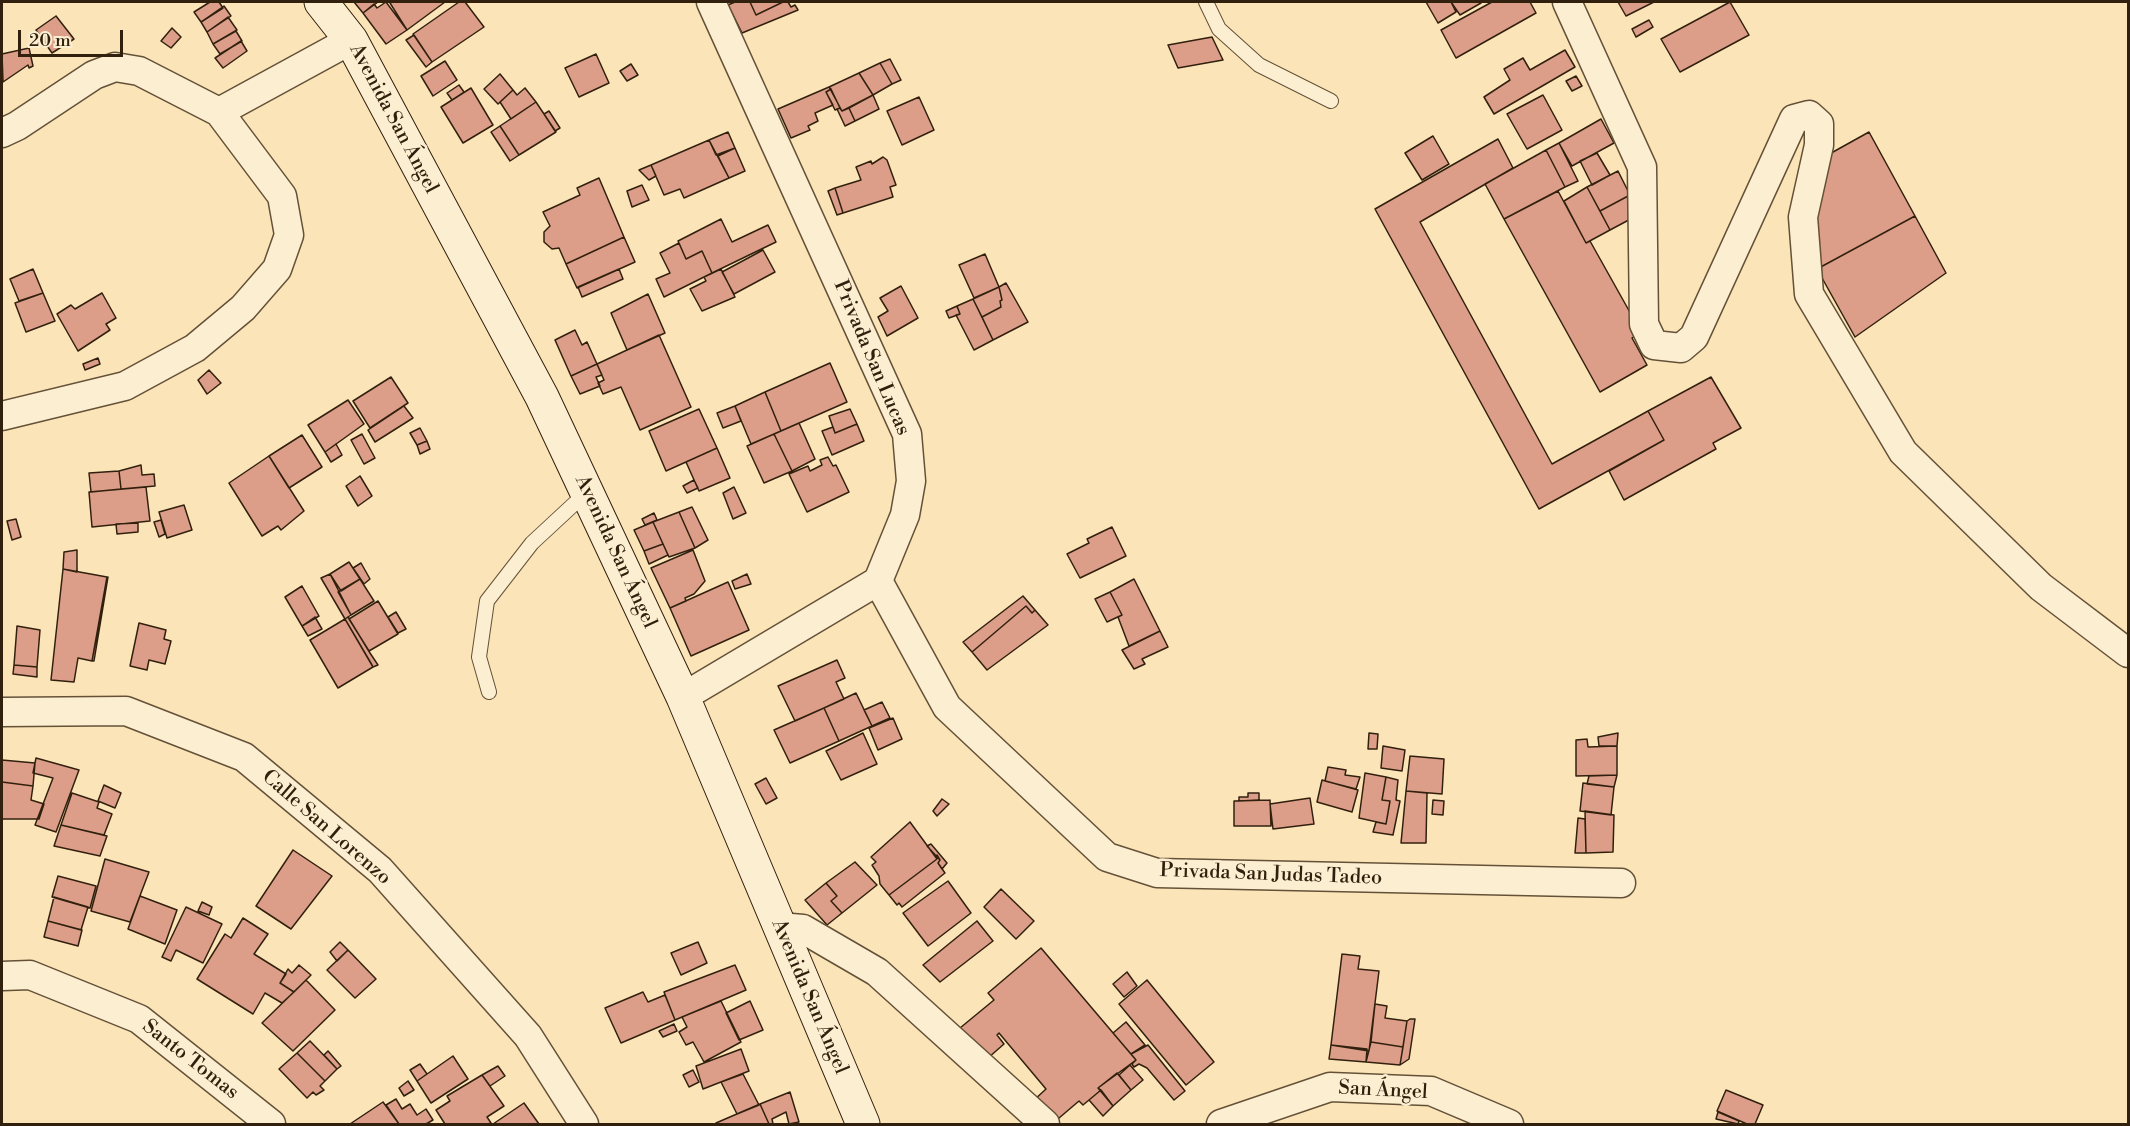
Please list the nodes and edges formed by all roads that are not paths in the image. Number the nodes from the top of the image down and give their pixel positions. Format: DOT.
graph roads {
  1 [pos="321,2"];
  2 [pos="711,2"];
  3 [pos="1206,2"];
  4 [pos="1567,2"];
  5 [pos="351,40"];
  6 [pos="1331,101"];
  7 [pos="219,112"];
  8 [pos="2,133"];
  9 [pos="2,416"];
  10 [pos="587,492"];
  11 [pos="878,581"];
  12 [pos="2128,653"];
  13 [pos="489,692"];
  14 [pos="683,696"];
  15 [pos="2,712"];
  16 [pos="1621,883"];
  17 [pos="779,927"];
  18 [pos="2,976"];
  19 [pos="1229,1123"];
  20 [pos="271,1125"];
  21 [pos="584,1125"];
  22 [pos="863,1125"];
  23 [pos="1045,1125"];
  24 [pos="1509,1125"];
  1 -- 5 [label="main road, Avenida San Ángel"];
  2 -- 11 [label="street, Privada San Lucas"];
  3 -- 6 [label="lane"];
  4 -- 12 [label="street"];
  5 -- 7 [label="street"];
  5 -- 10 [label="main road, Avenida San Ángel"];
  7 -- 8 [label="street"];
  7 -- 9 [label="street"];
  10 -- 13 [label="lane"];
  10 -- 14 [label="main road, Avenida San Ángel"];
  11 -- 14 [label="street"];
  11 -- 16 [label="street, Privada San Judas Tadeo"];
  14 -- 17 [label="main road, Avenida San Ángel"];
  15 -- 21 [label="street, Calle San Lorenzo"];
  17 -- 22 [label="main road, Avenida San Ángel"];
  17 -- 23 [label="street"];
  18 -- 20 [label="street, Santo Tomas"];
  19 -- 24 [label="street, San Ángel"];
}
